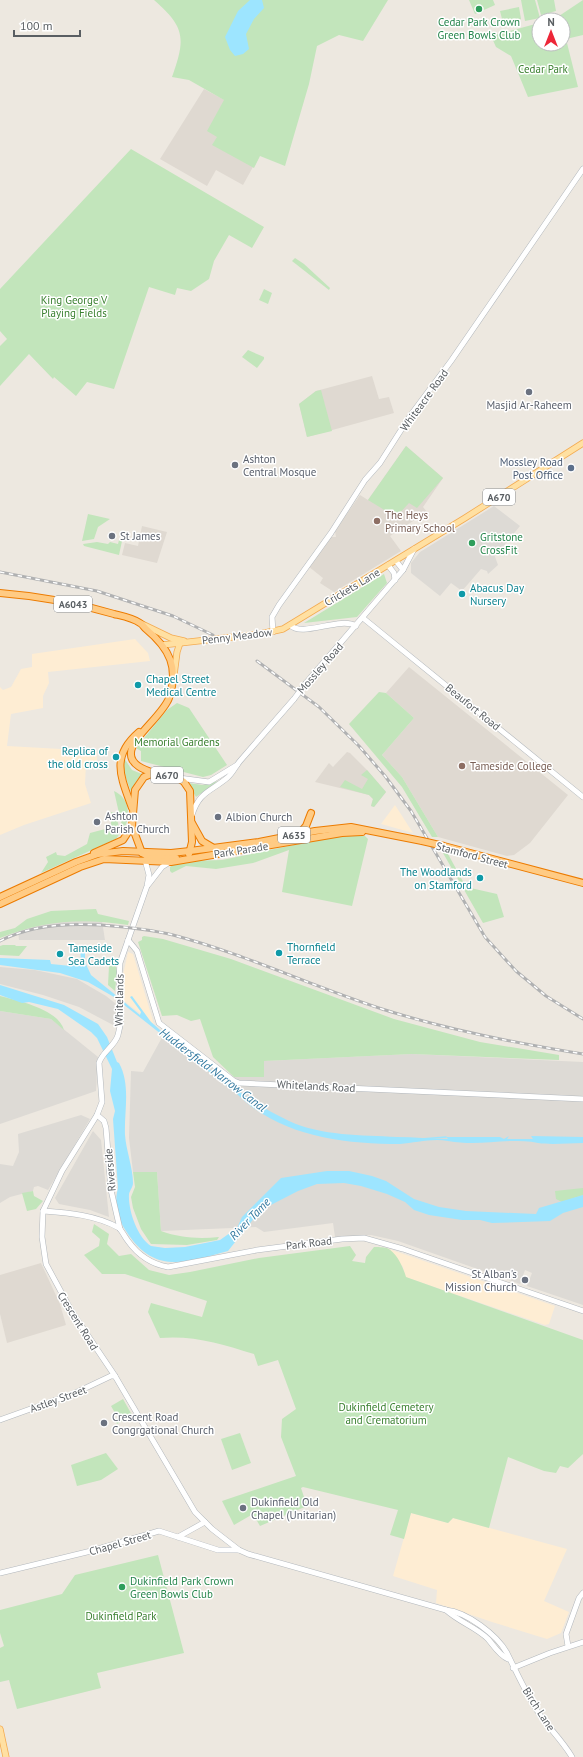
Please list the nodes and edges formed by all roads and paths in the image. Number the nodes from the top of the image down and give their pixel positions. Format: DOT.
graph roads {
  1 [pos="583,169"];
  2 [pos="583,443"];
  3 [pos="414,549"];
  4 [pos="396,561"];
  5 [pos="388,565"];
  6 [pos="403,570"];
  7 [pos="395,580"];
  8 [pos="0,593"];
  9 [pos="363,618"];
  10 [pos="140,623"];
  11 [pos="290,625"];
  12 [pos="356,626"];
  13 [pos="273,632"];
  14 [pos="192,642"];
  15 [pos="180,643"];
  16 [pos="162,645"];
  17 [pos="174,676"];
  18 [pos="152,723"];
  19 [pos="237,765"];
  20 [pos="154,773"];
  21 [pos="178,778"];
  22 [pos="583,797"];
  23 [pos="132,810"];
  24 [pos="311,813"];
  25 [pos="192,814"];
  26 [pos="192,822"];
  27 [pos="132,826"];
  28 [pos="371,831"];
  29 [pos="299,834"];
  30 [pos="217,847"];
  31 [pos="141,851"];
  32 [pos="190,851"];
  33 [pos="182,859"];
  34 [pos="145,860"];
  35 [pos="76,862"];
  36 [pos="171,862"];
  37 [pos="583,883"];
  38 [pos="147,886"];
  39 [pos="0,897"];
  40 [pos="0,904"];
  41 [pos="128,940"];
  42 [pos="99,1063"];
  43 [pos="583,1099"];
  44 [pos="97,1115"];
  45 [pos="43,1211"];
  46 [pos="120,1229"];
  47 [pos="583,1311"];
  48 [pos="115,1376"];
  49 [pos="0,1420"];
  50 [pos="205,1522"];
  51 [pos="178,1537"];
  52 [pos="239,1550"];
  53 [pos="0,1572"];
  54 [pos="583,1593"];
  55 [pos="581,1598"];
  56 [pos="583,1642"];
  57 [pos="568,1646"];
  58 [pos="513,1668"];
  59 [pos="0,1729"];
  60 [pos="6,1757"];
  61 [pos="572,1757"];
  1 -- 13 [label="main road, Whiteacre Road"];
  2 -- 3 [label="main road, A670"];
  3 -- 4 [label="main road, Crickets Lane / A670"];
  3 -- 6 [label="main road, Mossley Road"];
  4 -- 5 [label="main road, Crickets Lane / A670"];
  4 -- 6 [label="main road"];
  5 -- 7 [label="main road"];
  5 -- 11 [label="main road, Crickets Lane / A670"];
  6 -- 7 [label="main road, Mossley Road"];
  7 -- 9 [label="main road, Mossley Road"];
  8 -- 10 [label="highway, A6043"];
  9 -- 12 [label="main road, Mossley Road"];
  9 -- 22 [label="main road, Beaufort Road"];
  10 -- 14 [label="main road"];
  10 -- 16 [label="highway, A6043"];
  11 -- 12 [label="main road"];
  11 -- 13 [label="main road, Penny Meadow / A670"];
  12 -- 19 [label="main road, Mossley Road, bridge"];
  13 -- 14 [label="main road, Penny Meadow / A670"];
  14 -- 15 [label="main road, Penny Meadow / A670"];
  15 -- 16 [label="main road, Penny Meadow / A670"];
  15 -- 17 [label="main road, A670"];
  16 -- 17 [label="highway, A670"];
  17 -- 18 [label="highway, A670"];
  18 -- 20 [label="highway, A670"];
  18 -- 23 [label="highway, A670"];
  19 -- 21 [label="main road"];
  19 -- 25 [label="main road, Mossley Road"];
  20 -- 21 [label="highway, A670"];
  20 -- 23 [label="highway, A670"];
  21 -- 25 [label="highway, A670"];
  23 -- 27 [label="highway, A670"];
  24 -- 29 [label="highway, A635"];
  25 -- 26 [label="highway, A670"];
  26 -- 30 [label="highway"];
  26 -- 32 [label="highway, A670"];
  27 -- 31 [label="highway, A670"];
  27 -- 35 [label="highway"];
  28 -- 29 [label="highway, Park Parade / A635"];
  28 -- 33 [label="highway, Park Parade / A635"];
  28 -- 37 [label="highway, Stamford Street / A635, bridge"];
  29 -- 30 [label="highway, Park Parade / A635"];
  30 -- 32 [label="highway, Park Parade / A635"];
  31 -- 32 [label="highway, Park Parade / A635"];
  31 -- 33 [label="highway"];
  31 -- 34 [label="highway"];
  31 -- 35 [label="highway, Park Parade / A635"];
  32 -- 33 [label="highway"];
  33 -- 36 [label="highway, Park Parade"];
  34 -- 36 [label="highway, Park Parade"];
  34 -- 38 [label="main road, Whitelands"];
  34 -- 40 [label="highway, Park Parade"];
  35 -- 39 [label="highway, Park Parade / A635"];
  36 -- 38 [label="main road, Whitelands"];
  38 -- 41 [label="main road, Whitelands"];
  41 -- 42 [label="main road, Whitelands"];
  41 -- 43 [label="main road, Whitelands Road"];
  42 -- 44 [label="main road, Crescent Road"];
  44 -- 45 [label="main road, Crescent Road"];
  44 -- 46 [label="main road, Riverside"];
  45 -- 46 [label="main road"];
  45 -- 48 [label="main road, Crescent Road"];
  46 -- 47 [label="main road, Park Road"];
  48 -- 49 [label="main road, Astley Street"];
  48 -- 50 [label="main road, Crescent Road"];
  50 -- 51 [label="main road"];
  50 -- 52 [label="main road, Crescent Road"];
  51 -- 52 [label="main road, Chapel Street"];
  51 -- 53 [label="main road, Chapel Street"];
  52 -- 58 [label="main road, Birch Lane"];
  54 -- 55 [label="main road"];
  55 -- 57 [label="main road"];
  56 -- 57 [label="main road"];
  57 -- 58 [label="main road"];
  58 -- 61 [label="main road, Birch Lane"];
  59 -- 60 [label="main road"];
}
